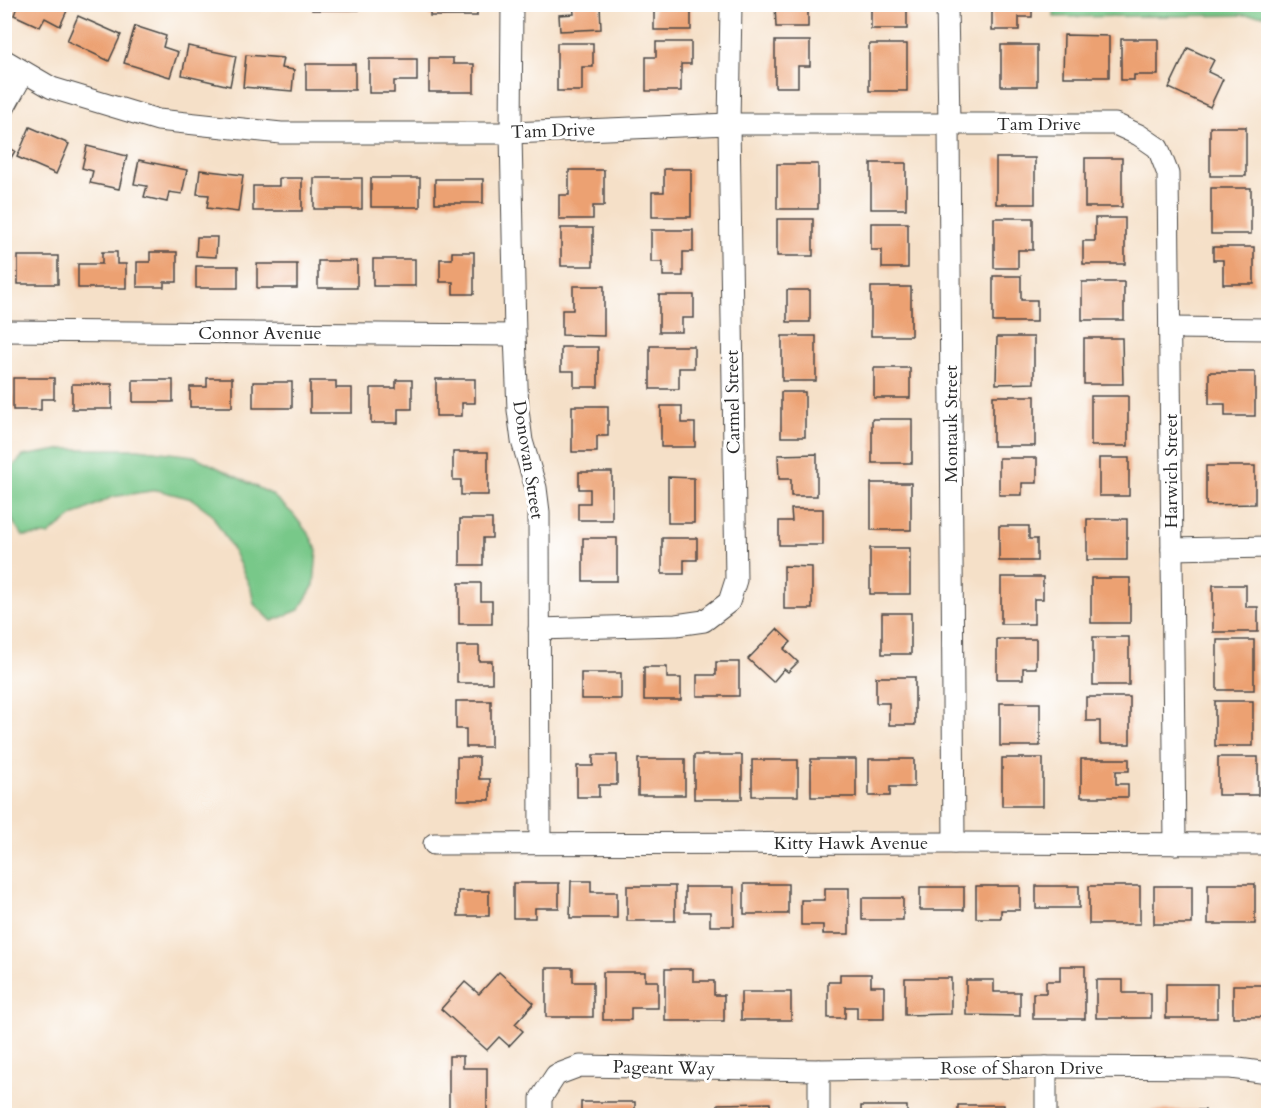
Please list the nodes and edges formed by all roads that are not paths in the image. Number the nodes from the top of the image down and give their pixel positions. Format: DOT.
graph roads {
  1 [pos="513,4"];
  2 [pos="731,4"];
  3 [pos="947,4"];
  4 [pos="4,60"];
  5 [pos="24,72"];
  6 [pos="4,108"];
  7 [pos="729,124"];
  8 [pos="949,124"];
  9 [pos="1115,124"];
  10 [pos="511,133"];
  11 [pos="1170,328"];
  12 [pos="1269,329"];
  13 [pos="4,331"];
  14 [pos="515,335"];
  15 [pos="1269,548"];
  16 [pos="1172,549"];
  17 [pos="539,629"];
  18 [pos="540,843"];
  19 [pos="954,843"];
  20 [pos="434,844"];
  21 [pos="1175,844"];
  22 [pos="1269,844"];
  23 [pos="1046,1067"];
  24 [pos="819,1070"];
  25 [pos="1269,1073"];
  26 [pos="541,1116"];
  27 [pos="819,1116"];
  28 [pos="1046,1116"];
  1 -- 10 [label="street, Donovan Street"];
  2 -- 7 [label="street, Carmel Street"];
  3 -- 8 [label="street, Montauk Street"];
  4 -- 5 [label="street, Tam Drive"];
  5 -- 6 [label="street"];
  5 -- 10 [label="street, Tam Drive"];
  7 -- 8 [label="street, Tam Drive"];
  7 -- 10 [label="street, Tam Drive"];
  7 -- 17 [label="street, Carmel Street"];
  8 -- 9 [label="street, Tam Drive"];
  8 -- 19 [label="street, Montauk Street"];
  9 -- 11 [label="street, Harwich Street"];
  10 -- 14 [label="street, Donovan Street"];
  11 -- 12 [label="street"];
  11 -- 16 [label="street, Harwich Street"];
  13 -- 14 [label="street, Connor Avenue"];
  14 -- 17 [label="street, Donovan Street"];
  15 -- 16 [label="street"];
  16 -- 21 [label="street, Harwich Street"];
  17 -- 18 [label="street, Donovan Street"];
  18 -- 19 [label="street, Kitty Hawk Avenue"];
  18 -- 20 [label="street, Kitty Hawk Avenue"];
  19 -- 21 [label="street, Kitty Hawk Avenue"];
  21 -- 22 [label="street, Kitty Hawk Avenue"];
  23 -- 24 [label="street, Rose of Sharon Drive"];
  23 -- 25 [label="street, Rose of Sharon Drive"];
  23 -- 28 [label="street"];
  24 -- 26 [label="street, Pageant Way"];
  24 -- 27 [label="street"];
}
